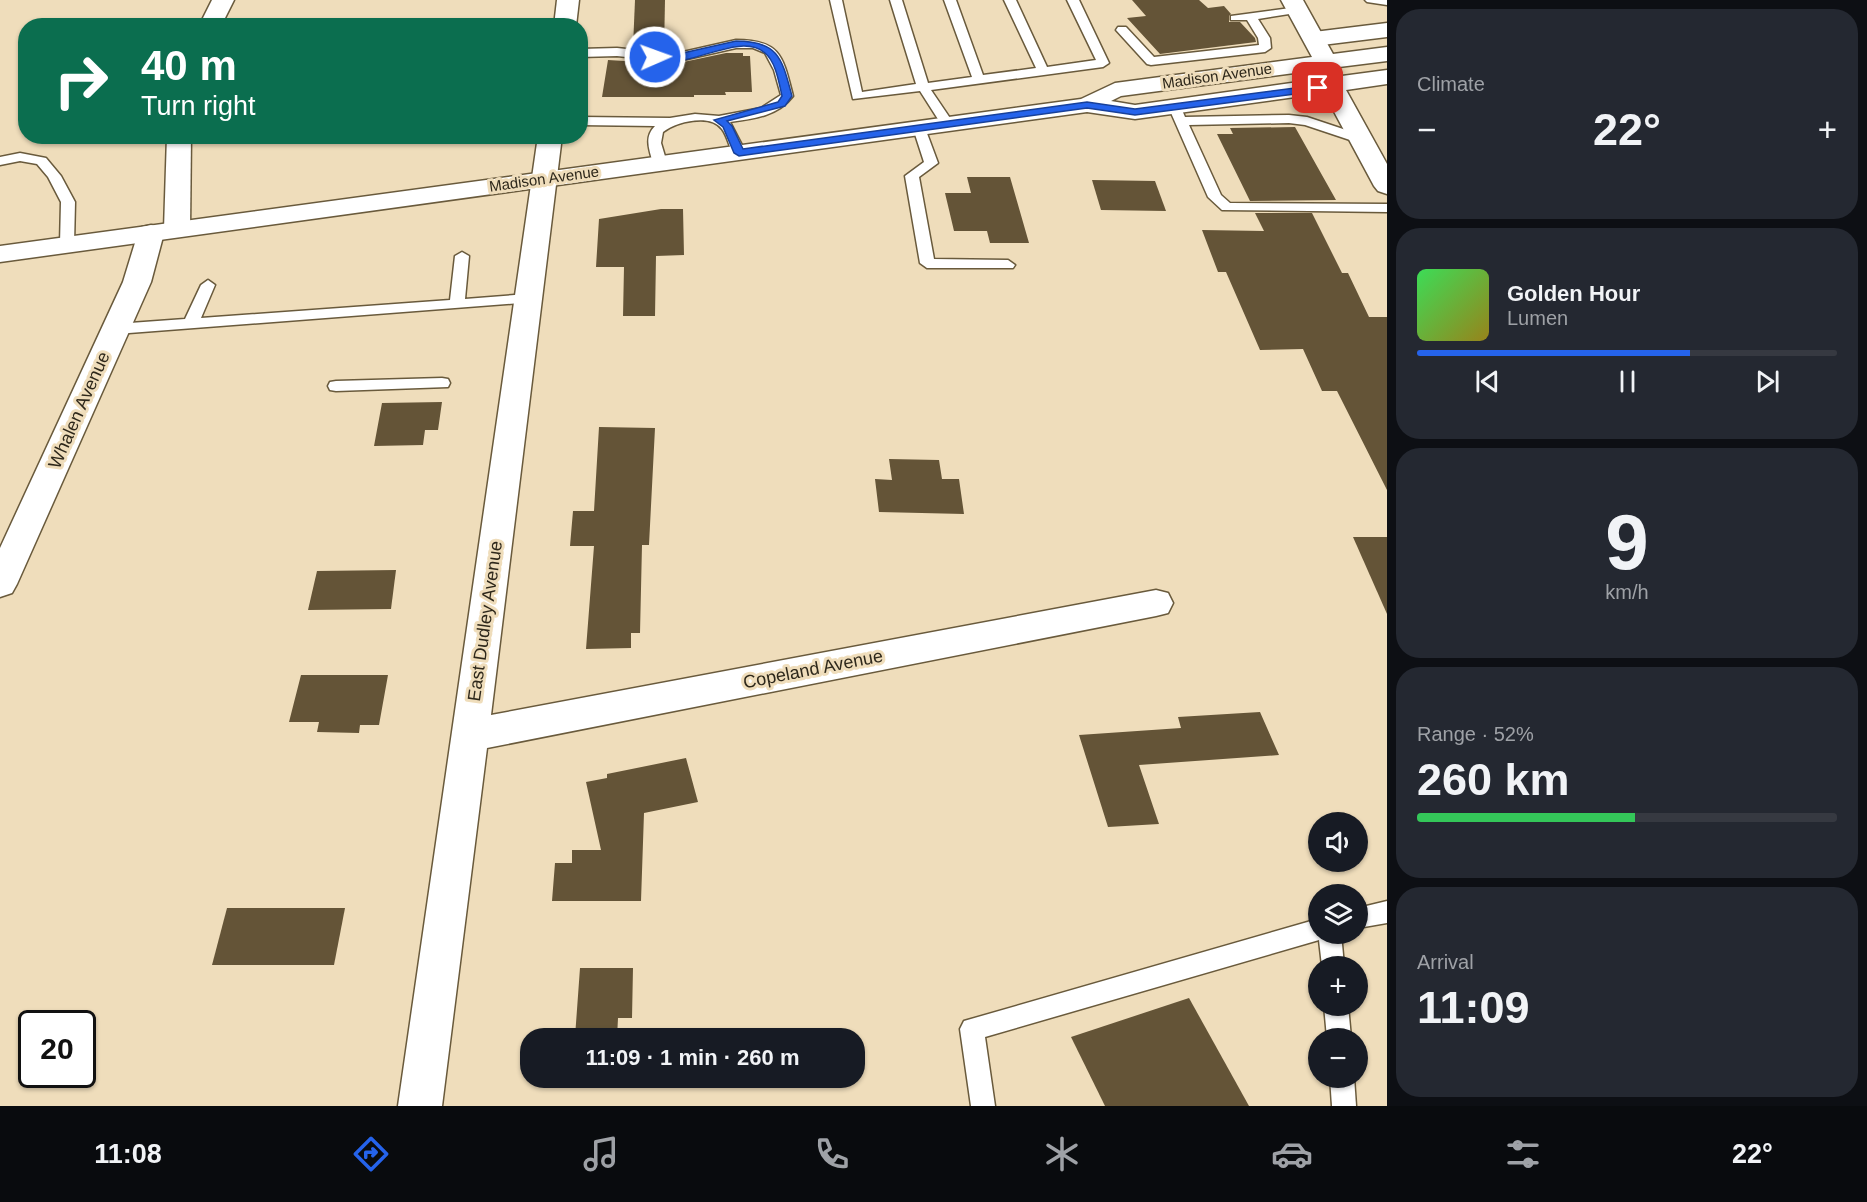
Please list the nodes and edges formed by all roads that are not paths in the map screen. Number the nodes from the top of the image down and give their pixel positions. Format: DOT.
graph roads {
  1 [pos="223,0"];
  2 [pos="568,0"];
  3 [pos="836,0"];
  4 [pos="896,0"];
  5 [pos="950,0"];
  6 [pos="1010,0"];
  7 [pos="1073,0"];
  8 [pos="1371,0"];
  9 [pos="1387,2"];
  10 [pos="1295,5"];
  11 [pos="1250,16"];
  12 [pos="214,18"];
  13 [pos="566,18"];
  14 [pos="1235,18"];
  15 [pos="1136,28"];
  16 [pos="1387,30"];
  17 [pos="1105,32"];
  18 [pos="1314,39"];
  19 [pos="1243,47"];
  20 [pos="588,53"];
  21 [pos="1387,54"];
  22 [pos="1172,59"];
  23 [pos="1326,62"];
  24 [pos="1266,70"];
  25 [pos="1043,71"];
  26 [pos="1387,77"];
  27 [pos="979,80"];
  28 [pos="1191,80"];
  29 [pos="1332,86"];
  30 [pos="923,87"];
  31 [pos="1087,105"];
  32 [pos="1178,114"];
  33 [pos="719,120"];
  34 [pos="588,121"];
  35 [pos="670,122"];
  36 [pos="948,124"];
  37 [pos="919,128"];
  38 [pos="1362,140"];
  39 [pos="178,144"];
  40 [pos="549,144"];
  41 [pos="739,153"];
  42 [pos="0,161"];
  43 [pos="660,164"];
  44 [pos="1384,172"];
  45 [pos="544,179"];
  46 [pos="1387,208"];
  47 [pos="164,231"];
  48 [pos="67,244"];
  49 [pos="0,254"];
  50 [pos="462,256"];
  51 [pos="1008,265"];
  52 [pos="208,285"];
  53 [pos="528,298"];
  54 [pos="457,305"];
  55 [pos="191,322"];
  56 [pos="116,329"];
  57 [pos="442,383"];
  58 [pos="336,386"];
  59 [pos="0,584"];
  60 [pos="1156,603"];
  61 [pos="470,735"];
  62 [pos="1387,912"];
  63 [pos="1368,916"];
  64 [pos="1308,933"];
  65 [pos="1343,1088"];
  66 [pos="420,1106"];
  67 [pos="983,1106"];
  68 [pos="1344,1106"];
  1 -- 12 [label="street"];
  2 -- 13 [label="street"];
  3 -- 30 [label="lane"];
  4 -- 30 [label="lane"];
  5 -- 27 [label="lane"];
  6 -- 25 [label="lane"];
  7 -- 17 [label="lane"];
  8 -- 9 [label="lane"];
  10 -- 11 [label="lane"];
  10 -- 18 [label="street"];
  11 -- 14 [label="lane"];
  11 -- 19 [label="lane"];
  15 -- 17 [label="lane"];
  16 -- 18 [label="street"];
  17 -- 22 [label="lane"];
  17 -- 25 [label="lane"];
  18 -- 23 [label="street"];
  19 -- 22 [label="lane"];
  19 -- 24 [label="lane"];
  20 -- 33 [label="lane"];
  21 -- 23 [label="street, Madison Avenue"];
  22 -- 28 [label="lane"];
  23 -- 24 [label="street, Madison Avenue"];
  23 -- 29 [label="street"];
  24 -- 28 [label="street, Madison Avenue"];
  25 -- 27 [label="lane"];
  26 -- 29 [label="street, Madison Avenue"];
  27 -- 30 [label="lane"];
  28 -- 31 [label="street, Madison Avenue"];
  29 -- 32 [label="street, Madison Avenue"];
  29 -- 38 [label="street"];
  30 -- 36 [label="lane"];
  31 -- 32 [label="street, Madison Avenue"];
  31 -- 36 [label="street, Madison Avenue"];
  32 -- 38 [label="lane"];
  32 -- 46 [label="lane"];
  33 -- 35 [label="lane"];
  33 -- 41 [label="lane"];
  34 -- 35 [label="lane"];
  35 -- 43 [label="lane"];
  36 -- 37 [label="street, Madison Avenue"];
  37 -- 41 [label="street, Madison Avenue"];
  37 -- 51 [label="lane"];
  38 -- 44 [label="street"];
  39 -- 47 [label="street, Whalen Avenue"];
  40 -- 45 [label="street, East Dudley Avenue"];
  41 -- 43 [label="street, Madison Avenue"];
  42 -- 48 [label="lane"];
  43 -- 45 [label="street, Madison Avenue"];
  45 -- 47 [label="street, Madison Avenue"];
  45 -- 53 [label="street, East Dudley Avenue"];
  47 -- 48 [label="street, Madison Avenue"];
  47 -- 56 [label="street, Whalen Avenue"];
  48 -- 49 [label="street, Madison Avenue"];
  50 -- 54 [label="lane"];
  52 -- 55 [label="lane"];
  53 -- 54 [label="lane"];
  53 -- 61 [label="street, East Dudley Avenue"];
  54 -- 55 [label="lane"];
  55 -- 56 [label="lane"];
  56 -- 59 [label="street, Whalen Avenue"];
  57 -- 58 [label="lane"];
  60 -- 61 [label="street, Copeland Avenue"];
  61 -- 66 [label="street, East Dudley Avenue"];
  62 -- 63 [label="lane"];
  64 -- 67 [label="lane"];
  65 -- 68 [label="lane"];
}
